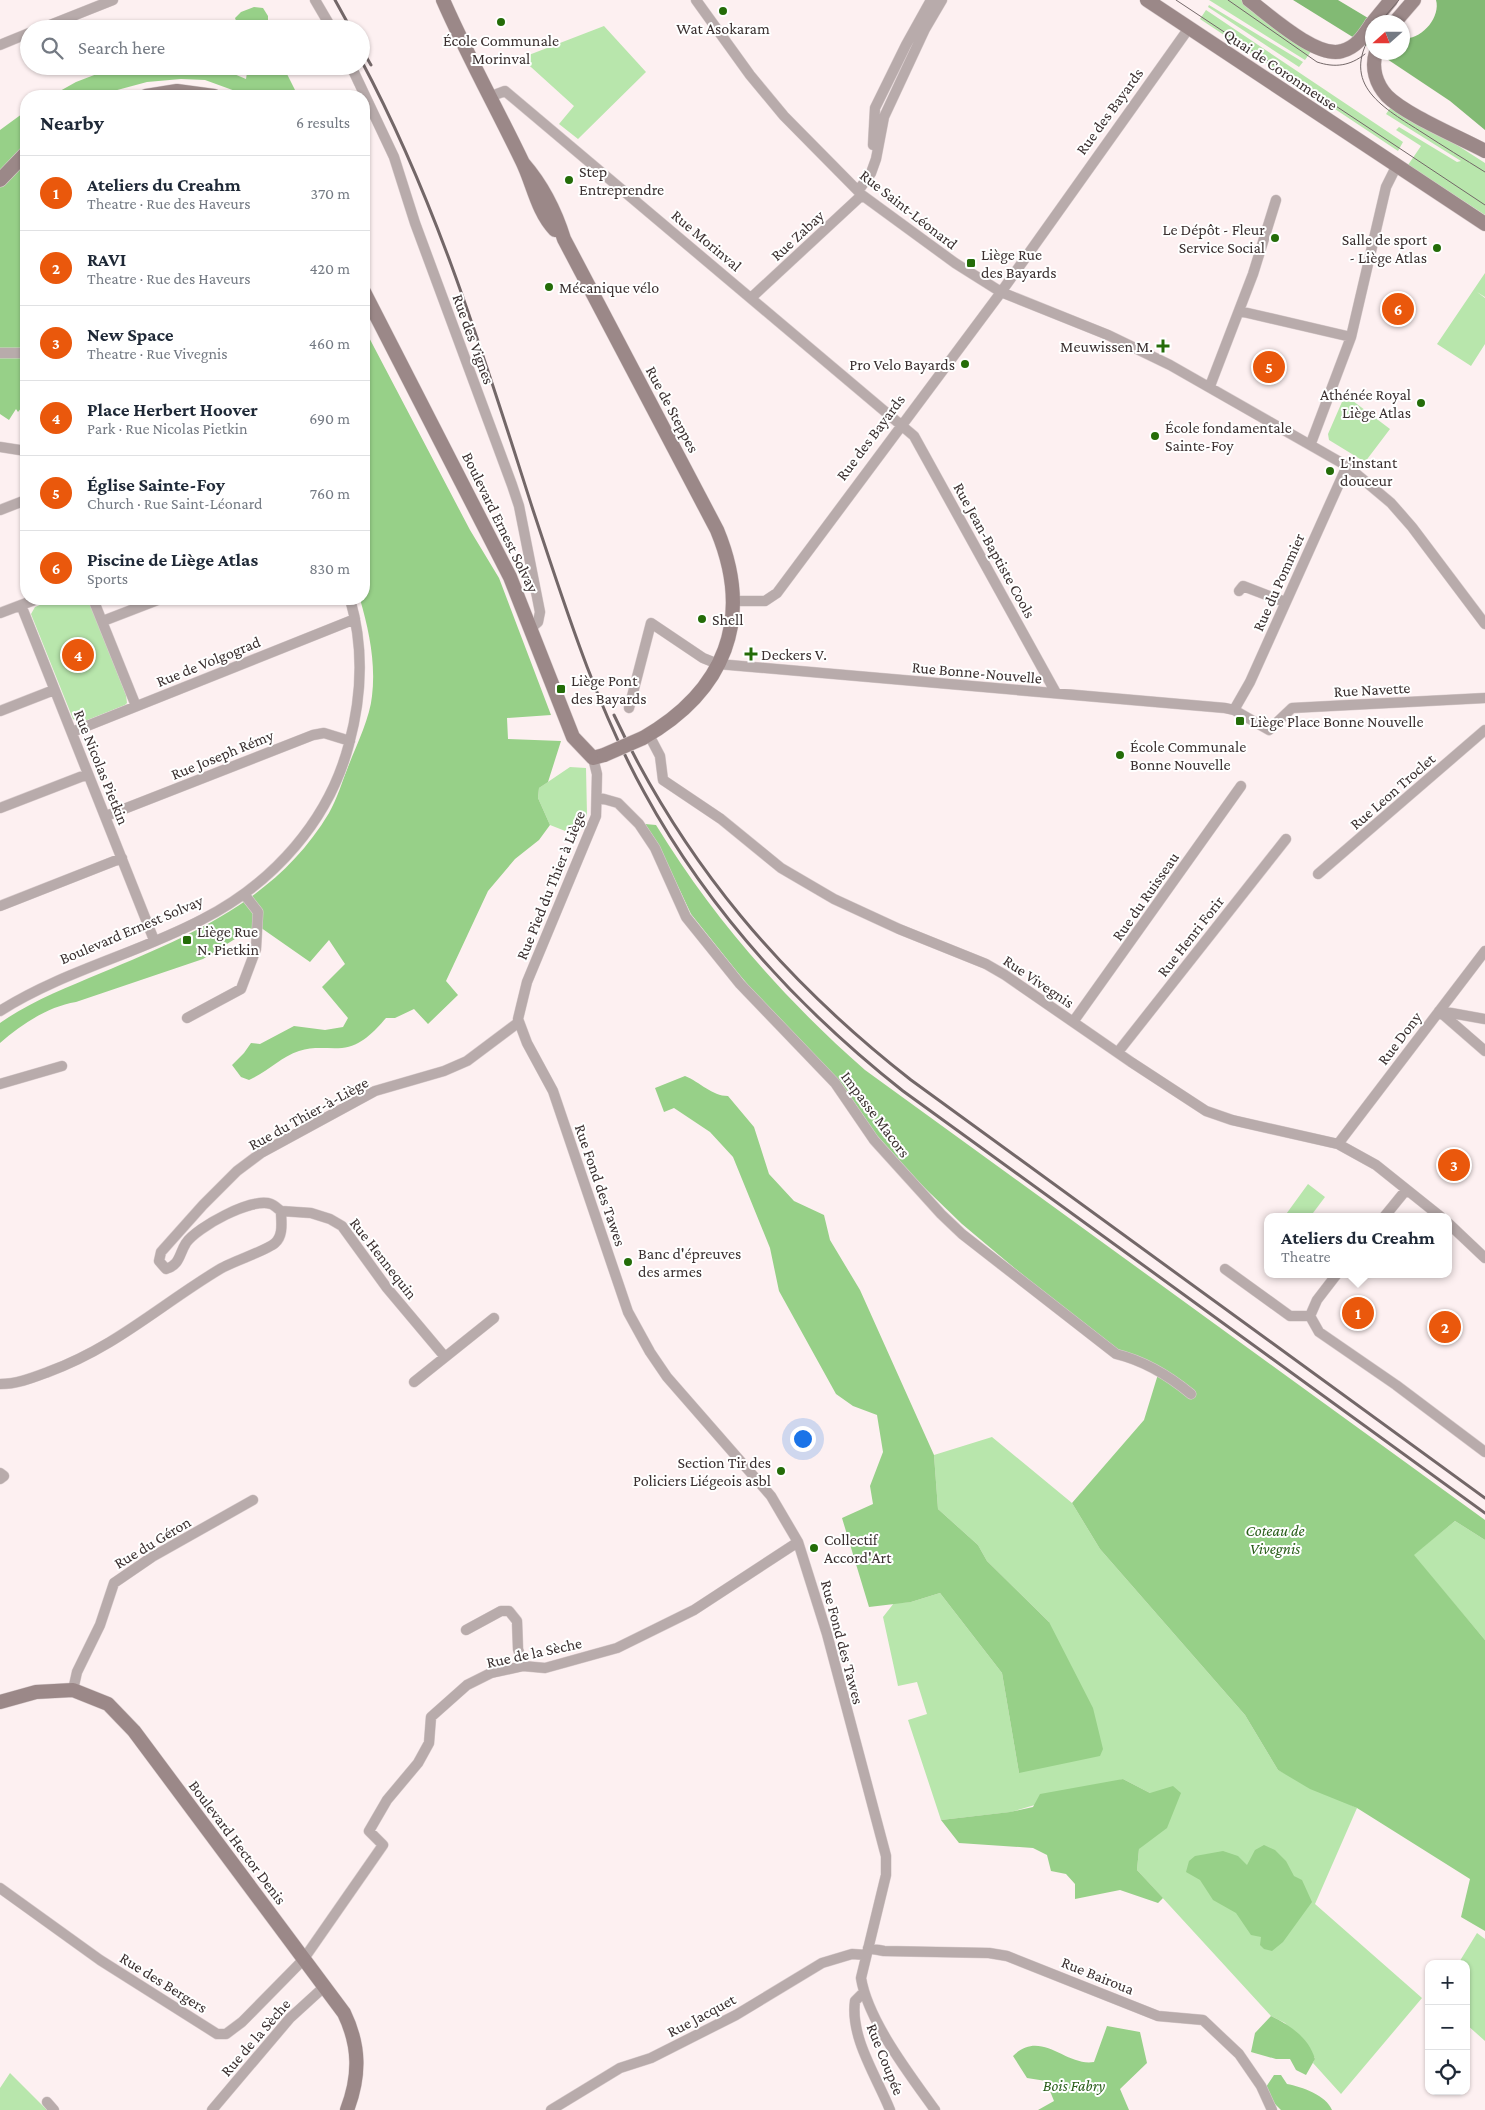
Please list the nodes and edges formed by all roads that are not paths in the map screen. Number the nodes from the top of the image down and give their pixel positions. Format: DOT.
graph roads {
  1 [pos="114,0"];
  2 [pos="315,0"];
  3 [pos="442,0"];
  4 [pos="931,0"];
  5 [pos="942,0"];
  6 [pos="1147,0"];
  7 [pos="1249,0"];
  8 [pos="1391,0"];
  9 [pos="1414,0"];
  10 [pos="701,2"];
  11 [pos="1378,15"];
  12 [pos="1400,15"];
  13 [pos="63,20"];
  14 [pos="327,20"];
  15 [pos="1189,28"];
  16 [pos="1365,32"];
  17 [pos="20,37"];
  18 [pos="0,45"];
  19 [pos="1376,60"];
  20 [pos="355,75"];
  21 [pos="362,90"];
  22 [pos="489,96"];
  23 [pos="370,106"];
  24 [pos="1485,151"];
  25 [pos="20,159"];
  26 [pos="876,159"];
  27 [pos="1396,167"];
  28 [pos="0,180"];
  29 [pos="860,193"];
  30 [pos="1276,200"];
  31 [pos="1485,224"];
  32 [pos="1001,292"];
  33 [pos="752,297"];
  34 [pos="370,304"];
  35 [pos="1239,311"];
  36 [pos="1351,337"];
  37 [pos="0,353"];
  38 [pos="20,353"];
  39 [pos="1210,386"];
  40 [pos="901,426"];
  41 [pos="1311,443"];
  42 [pos="0,447"];
  43 [pos="20,450"];
  44 [pos="1347,466"];
  45 [pos="20,502"];
  46 [pos="0,510"];
  47 [pos="1239,590"];
  48 [pos="735,601"];
  49 [pos="1285,602"];
  50 [pos="21,605"];
  51 [pos="96,605"];
  52 [pos="144,605"];
  53 [pos="352,605"];
  54 [pos="0,613"];
  55 [pos="355,619"];
  56 [pos="103,621"];
  57 [pos="1485,624"];
  58 [pos="531,628"];
  59 [pos="718,664"];
  60 [pos="54,690"];
  61 [pos="1056,693"];
  62 [pos="1485,698"];
  63 [pos="136,706"];
  64 [pos="629,708"];
  65 [pos="1234,710"];
  66 [pos="0,711"];
  67 [pos="1485,730"];
  68 [pos="72,732"];
  69 [pos="646,736"];
  70 [pos="350,741"];
  71 [pos="599,757"];
  72 [pos="88,774"];
  73 [pos="1240,786"];
  74 [pos="597,797"];
  75 [pos="0,808"];
  76 [pos="106,816"];
  77 [pos="1286,839"];
  78 [pos="122,858"];
  79 [pos="1318,874"];
  80 [pos="244,894"];
  81 [pos="0,906"];
  82 [pos="154,940"];
  83 [pos="1485,951"];
  84 [pos="0,1011"];
  85 [pos="1439,1011"];
  86 [pos="187,1018"];
  87 [pos="1485,1019"];
  88 [pos="519,1022"];
  89 [pos="1073,1022"];
  90 [pos="1485,1051"];
  91 [pos="1118,1052"];
  92 [pos="62,1066"];
  93 [pos="0,1084"];
  94 [pos="1338,1144"];
  95 [pos="1406,1190"];
  96 [pos="281,1211"];
  97 [pos="1387,1213"];
  98 [pos="1436,1213"];
  99 [pos="1452,1226"];
  100 [pos="1485,1258"];
  101 [pos="1225,1269"];
  102 [pos="1334,1278"];
  103 [pos="1310,1316"];
  104 [pos="494,1318"];
  105 [pos="445,1357"];
  106 [pos="414,1382"];
  107 [pos="0,1384"];
  108 [pos="1191,1394"];
  109 [pos="1485,1452"];
  110 [pos="253,1500"];
  111 [pos="798,1542"];
  112 [pos="466,1630"];
  113 [pos="523,1666"];
  114 [pos="73,1690"];
  115 [pos="0,1702"];
  116 [pos="0,1888"];
  117 [pos="867,1951"];
  118 [pos="303,1960"];
  119 [pos="324,1986"];
  120 [pos="863,1993"];
  121 [pos="212,2110"];
  122 [pos="347,2110"];
  123 [pos="551,2110"];
  124 [pos="890,2110"];
  125 [pos="935,2110"];
  126 [pos="1272,2110"];
  1 -- 13 [label="street"];
  2 -- 14 [label="street"];
  3 -- 22 [label="street, Rue de Steppes"];
  4 -- 26 [label="street"];
  5 -- 26 [label="street, Rue Zabay"];
  6 -- 15 [label="street, Quai de Coronmeuse"];
  7 -- 16 [label="street"];
  8 -- 11 [label="street"];
  9 -- 12 [label="street"];
  10 -- 29 [label="street, Rue Saint-Léonard"];
  15 -- 27 [label="street, Quai de Coronmeuse"];
  15 -- 32 [label="street, Rue des Bayards"];
  17 -- 18 [label="street"];
  19 -- 24 [label="street"];
  20 -- 21 [label="street, Rue des Vignes"];
  22 -- 33 [label="street, Rue Morinval"];
  22 -- 48 [label="street, Rue de Steppes"];
  23 -- 58 [label="street, Rue des Vignes"];
  25 -- 28 [label="street"];
  26 -- 29 [label="street, Rue Zabay"];
  27 -- 31 [label="street, Quai de Coronmeuse"];
  27 -- 36 [label="street"];
  29 -- 32 [label="street, Rue Saint-Léonard"];
  29 -- 33 [label="street, Rue Zabay"];
  30 -- 35 [label="street"];
  32 -- 39 [label="street, Rue Saint-Léonard"];
  32 -- 40 [label="street, Rue des Bayards"];
  33 -- 40 [label="street, Rue Morinval"];
  34 -- 58 [label="street, Boulevard Ernest Solvay"];
  35 -- 36 [label="street"];
  35 -- 39 [label="street"];
  36 -- 41 [label="street"];
  37 -- 38 [label="street"];
  39 -- 41 [label="street, Rue Saint-Léonard"];
  40 -- 48 [label="street, Rue des Bayards"];
  40 -- 61 [label="street, Rue Jean-Baptiste Cools"];
  41 -- 44 [label="street, Rue Saint-Léonard"];
  42 -- 43 [label="street"];
  44 -- 49 [label="street, Rue du Pommier"];
  44 -- 57 [label="street, Rue Saint-Léonard"];
  45 -- 46 [label="street"];
  47 -- 49 [label="street"];
  48 -- 59 [label="street"];
  49 -- 65 [label="street, Rue du Pommier"];
  50 -- 54 [label="street"];
  50 -- 60 [label="street, Rue Nicolas Pietkin"];
  51 -- 56 [label="street"];
  52 -- 56 [label="street"];
  53 -- 55 [label="street, Boulevard Ernest Solvay"];
  55 -- 63 [label="street, Rue de Volgograd"];
  55 -- 70 [label="street, Boulevard Ernest Solvay"];
  56 -- 63 [label="street"];
  58 -- 71 [label="street, Boulevard Ernest Solvay"];
  59 -- 61 [label="street, Rue Bonne-Nouvelle"];
  59 -- 64 [label="street"];
  59 -- 69 [label="street"];
  60 -- 66 [label="street"];
  60 -- 68 [label="street, Rue Nicolas Pietkin"];
  61 -- 65 [label="street, Rue Bonne-Nouvelle"];
  62 -- 65 [label="street, Rue Navette"];
  63 -- 68 [label="street, Rue de Volgograd"];
  67 -- 79 [label="street, Rue Leon Troclet"];
  68 -- 72 [label="street, Rue Nicolas Pietkin"];
  69 -- 71 [label="street, bridge"];
  69 -- 89 [label="street, Rue Vivegnis"];
  70 -- 76 [label="street, Rue Joseph Rémy"];
  70 -- 80 [label="street, Boulevard Ernest Solvay"];
  71 -- 74 [label="street, Rue Pied du Thier à Liège"];
  72 -- 75 [label="street"];
  72 -- 76 [label="street, Rue Nicolas Pietkin"];
  73 -- 89 [label="street, Rue du Ruisseau"];
  74 -- 88 [label="street, Rue Pied du Thier à Liège"];
  74 -- 108 [label="street, Impasse Macors"];
  76 -- 78 [label="street, Rue Nicolas Pietkin"];
  77 -- 91 [label="street, Rue Henri Forir"];
  78 -- 81 [label="street"];
  78 -- 82 [label="street, Rue Nicolas Pietkin"];
  80 -- 82 [label="street, Boulevard Ernest Solvay"];
  80 -- 86 [label="street"];
  82 -- 84 [label="street, Boulevard Ernest Solvay"];
  83 -- 85 [label="street, Rue Dony"];
  85 -- 87 [label="street"];
  85 -- 90 [label="street"];
  85 -- 94 [label="street, Rue Dony"];
  88 -- 96 [label="street, Rue du Thier-à-Liège"];
  88 -- 111 [label="street, Rue Fond des Tawes"];
  89 -- 91 [label="street, Rue Vivegnis"];
  91 -- 94 [label="street, Rue Vivegnis"];
  92 -- 93 [label="street"];
  94 -- 95 [label="street, Rue Vivegnis"];
  95 -- 97 [label="street"];
  95 -- 98 [label="street, Rue Vivegnis"];
  96 -- 105 [label="street, Rue Hennequin"];
  96 -- 107 [label="street"];
  99 -- 100 [label="street"];
  101 -- 103 [label="street"];
  102 -- 103 [label="street"];
  103 -- 109 [label="street"];
  104 -- 105 [label="street"];
  105 -- 106 [label="street"];
  110 -- 114 [label="street, Rue du Géron"];
  111 -- 113 [label="street, Rue de la Sèche"];
  111 -- 117 [label="street, Rue Fond des Tawes"];
  112 -- 113 [label="street"];
  113 -- 118 [label="street, Rue de la Sèche"];
  114 -- 115 [label="street, Boulevard Hector Denis"];
  114 -- 118 [label="street, Boulevard Hector Denis"];
  116 -- 118 [label="street, Rue des Bergers"];
  117 -- 120 [label="street, Rue Fond des Tawes"];
  117 -- 123 [label="street, Rue Jacquet"];
  117 -- 126 [label="street, Rue Bairoua"];
  118 -- 119 [label="street, Boulevard Hector Denis"];
  119 -- 121 [label="street, Rue de la Sèche"];
  119 -- 122 [label="street, Boulevard Hector Denis"];
  120 -- 124 [label="street, Rue Coupée"];
  120 -- 125 [label="street, Rue Fond des Tawes"];
}
